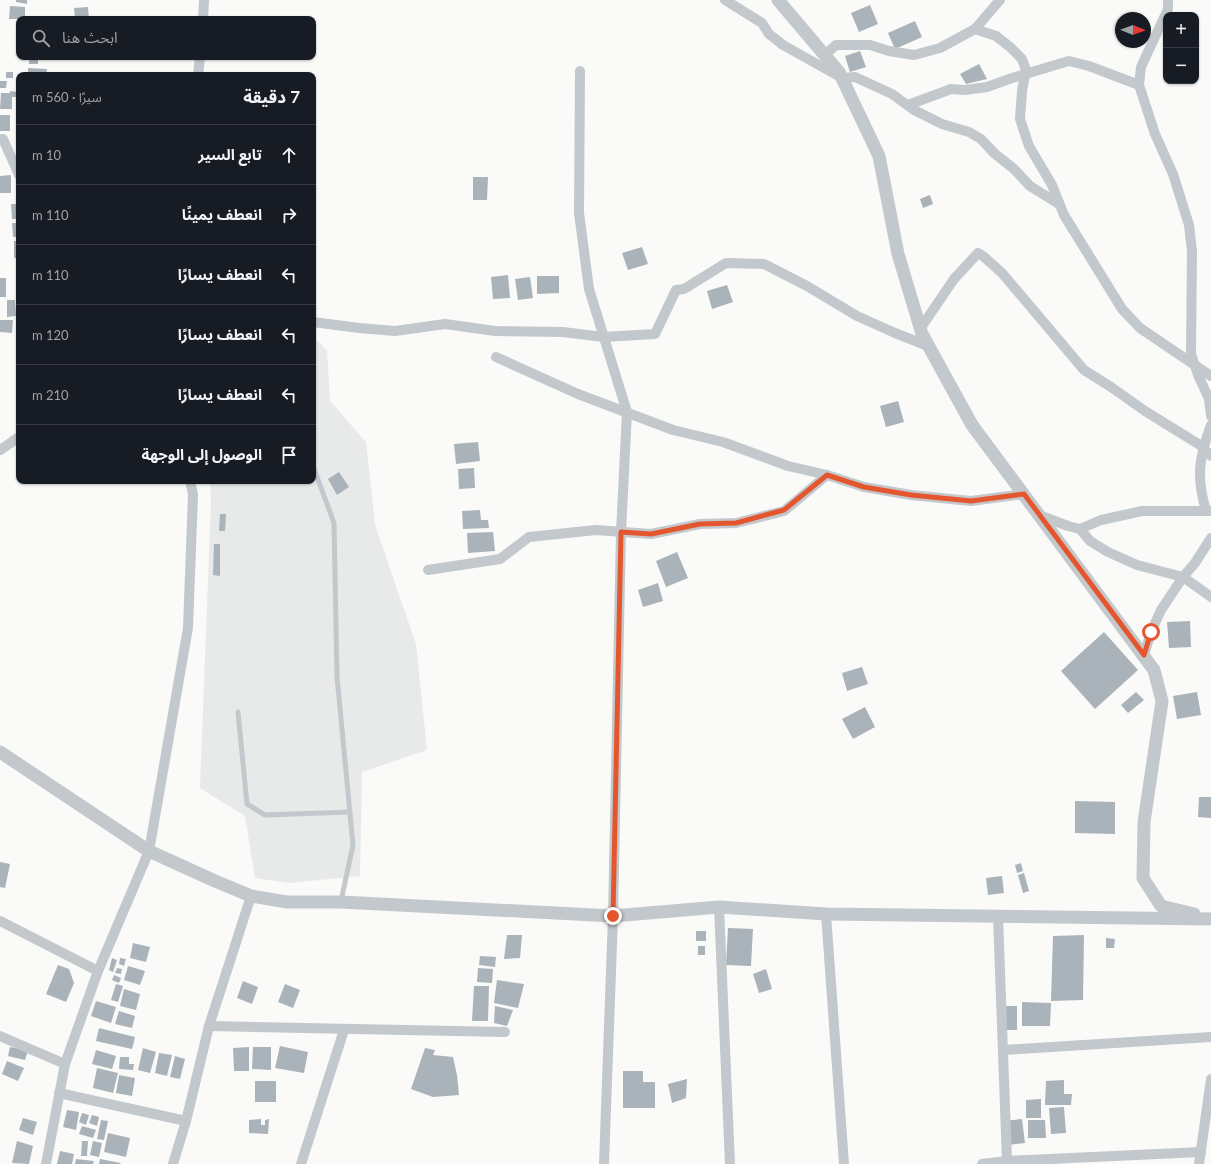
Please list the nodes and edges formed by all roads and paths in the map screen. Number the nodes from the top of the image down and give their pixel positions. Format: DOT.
graph roads {
  1 [pos="204,0"];
  2 [pos="726,0"];
  3 [pos="778,0"];
  4 [pos="1000,0"];
  5 [pos="1168,0"];
  6 [pos="203,16"];
  7 [pos="975,28"];
  8 [pos="826,56"];
  9 [pos="200,60"];
  10 [pos="580,71"];
  11 [pos="198,72"];
  12 [pos="1025,74"];
  13 [pos="842,78"];
  14 [pos="1139,85"];
  15 [pos="908,105"];
  16 [pos="0,139"];
  17 [pos="16,168"];
  18 [pos="1059,204"];
  19 [pos="316,322"];
  20 [pos="920,329"];
  21 [pos="602,337"];
  22 [pos="928,346"];
  23 [pos="496,358"];
  24 [pos="1194,365"];
  25 [pos="1211,376"];
  26 [pos="627,412"];
  27 [pos="1211,416"];
  28 [pos="1211,425"];
  29 [pos="16,440"];
  30 [pos="1203,448"];
  31 [pos="0,450"];
  32 [pos="1211,456"];
  33 [pos="316,474"];
  34 [pos="827,475"];
  35 [pos="191,484"];
  36 [pos="1024,494"];
  37 [pos="1208,511"];
  38 [pos="1039,515"];
  39 [pos="1080,529"];
  40 [pos="621,532"];
  41 [pos="1211,538"];
  42 [pos="428,570"];
  43 [pos="1183,577"];
  44 [pos="1211,597"];
  45 [pos="1144,655"];
  46 [pos="238,712"];
  47 [pos="0,752"];
  48 [pos="350,812"];
  49 [pos="149,851"];
  50 [pos="252,896"];
  51 [pos="341,902"];
  52 [pos="719,907"];
  53 [pos="826,914"];
  54 [pos="613,916"];
  55 [pos="998,917"];
  56 [pos="1211,919"];
  57 [pos="0,921"];
  58 [pos="98,971"];
  59 [pos="209,1026"];
  60 [pos="344,1030"];
  61 [pos="505,1032"];
  62 [pos="0,1036"];
  63 [pos="1211,1037"];
  64 [pos="1004,1050"];
  65 [pos="65,1064"];
  66 [pos="1211,1079"];
  67 [pos="59,1093"];
  68 [pos="186,1121"];
  69 [pos="1201,1152"];
  70 [pos="1007,1161"];
  71 [pos="46,1164"];
  72 [pos="173,1164"];
  73 [pos="301,1164"];
  74 [pos="604,1164"];
  75 [pos="730,1164"];
  76 [pos="844,1164"];
  77 [pos="982,1164"];
  78 [pos="1199,1164"];
  1 -- 6 [label="street"];
  2 -- 13 [label="street"];
  3 -- 8 [label="street"];
  4 -- 7 [label="street"];
  5 -- 14 [label="street"];
  7 -- 8 [label="street"];
  7 -- 12 [label="street"];
  8 -- 13 [label="street"];
  9 -- 11 [label="street"];
  10 -- 21 [label="street"];
  12 -- 14 [label="street"];
  12 -- 15 [label="street"];
  12 -- 18 [label="street"];
  13 -- 15 [label="street"];
  13 -- 20 [label="street"];
  14 -- 24 [label="street"];
  15 -- 18 [label="street"];
  16 -- 17 [label="street"];
  18 -- 24 [label="street"];
  19 -- 21 [label="street"];
  20 -- 22 [label="street"];
  20 -- 30 [label="street"];
  21 -- 22 [label="street"];
  21 -- 26 [label="street"];
  22 -- 36 [label="street"];
  23 -- 26 [label="street"];
  24 -- 25 [label="street"];
  24 -- 27 [label="street"];
  26 -- 34 [label="street"];
  26 -- 40 [label="street"];
  28 -- 30 [label="street"];
  29 -- 31 [label="street"];
  30 -- 32 [label="street"];
  30 -- 37 [label="street"];
  33 -- 48 [label="lane"];
  34 -- 36 [label="street"];
  34 -- 40 [label="street"];
  35 -- 49 [label="street"];
  36 -- 38 [label="street"];
  37 -- 39 [label="street"];
  38 -- 39 [label="street"];
  38 -- 45 [label="street"];
  39 -- 43 [label="street"];
  40 -- 42 [label="street"];
  40 -- 54 [label="street"];
  41 -- 43 [label="street"];
  43 -- 44 [label="street"];
  43 -- 45 [label="street"];
  45 -- 56 [label="street"];
  46 -- 48 [label="lane"];
  47 -- 49 [label="street"];
  48 -- 51 [label="lane"];
  49 -- 50 [label="street"];
  49 -- 58 [label="street"];
  50 -- 51 [label="street"];
  50 -- 59 [label="street"];
  51 -- 54 [label="street"];
  52 -- 53 [label="street"];
  52 -- 54 [label="street"];
  52 -- 75 [label="street"];
  53 -- 55 [label="street"];
  53 -- 76 [label="street"];
  54 -- 74 [label="street"];
  55 -- 56 [label="street"];
  55 -- 64 [label="street"];
  57 -- 58 [label="street"];
  58 -- 65 [label="street"];
  59 -- 60 [label="street"];
  59 -- 68 [label="street"];
  60 -- 61 [label="street"];
  60 -- 73 [label="street"];
  62 -- 65 [label="street"];
  63 -- 64 [label="street"];
  64 -- 70 [label="street"];
  65 -- 67 [label="street"];
  66 -- 69 [label="street"];
  67 -- 68 [label="street"];
  67 -- 71 [label="street"];
  68 -- 72 [label="street"];
  69 -- 70 [label="street"];
  69 -- 78 [label="street"];
  70 -- 77 [label="street"];
}
